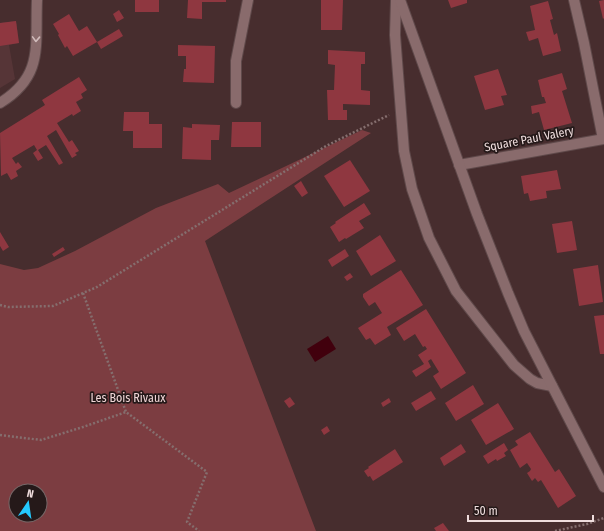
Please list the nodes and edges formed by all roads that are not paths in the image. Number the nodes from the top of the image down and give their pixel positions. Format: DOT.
graph roads {
  1 [pos="37,0"];
  2 [pos="248,0"];
  3 [pos="396,0"];
  4 [pos="400,0"];
  5 [pos="574,0"];
  6 [pos="0,103"];
  7 [pos="236,103"];
  8 [pos="604,139"];
  9 [pos="459,165"];
  10 [pos="552,386"];
  11 [pos="604,487"];
  1 -- 6 [label="street, one-way"];
  2 -- 7 [label="street"];
  3 -- 10 [label="street"];
  4 -- 9 [label="street"];
  5 -- 8 [label="street, Square Paul Valery"];
  8 -- 9 [label="street, Square Paul Valery"];
  9 -- 10 [label="street"];
  10 -- 11 [label="street"];
}
